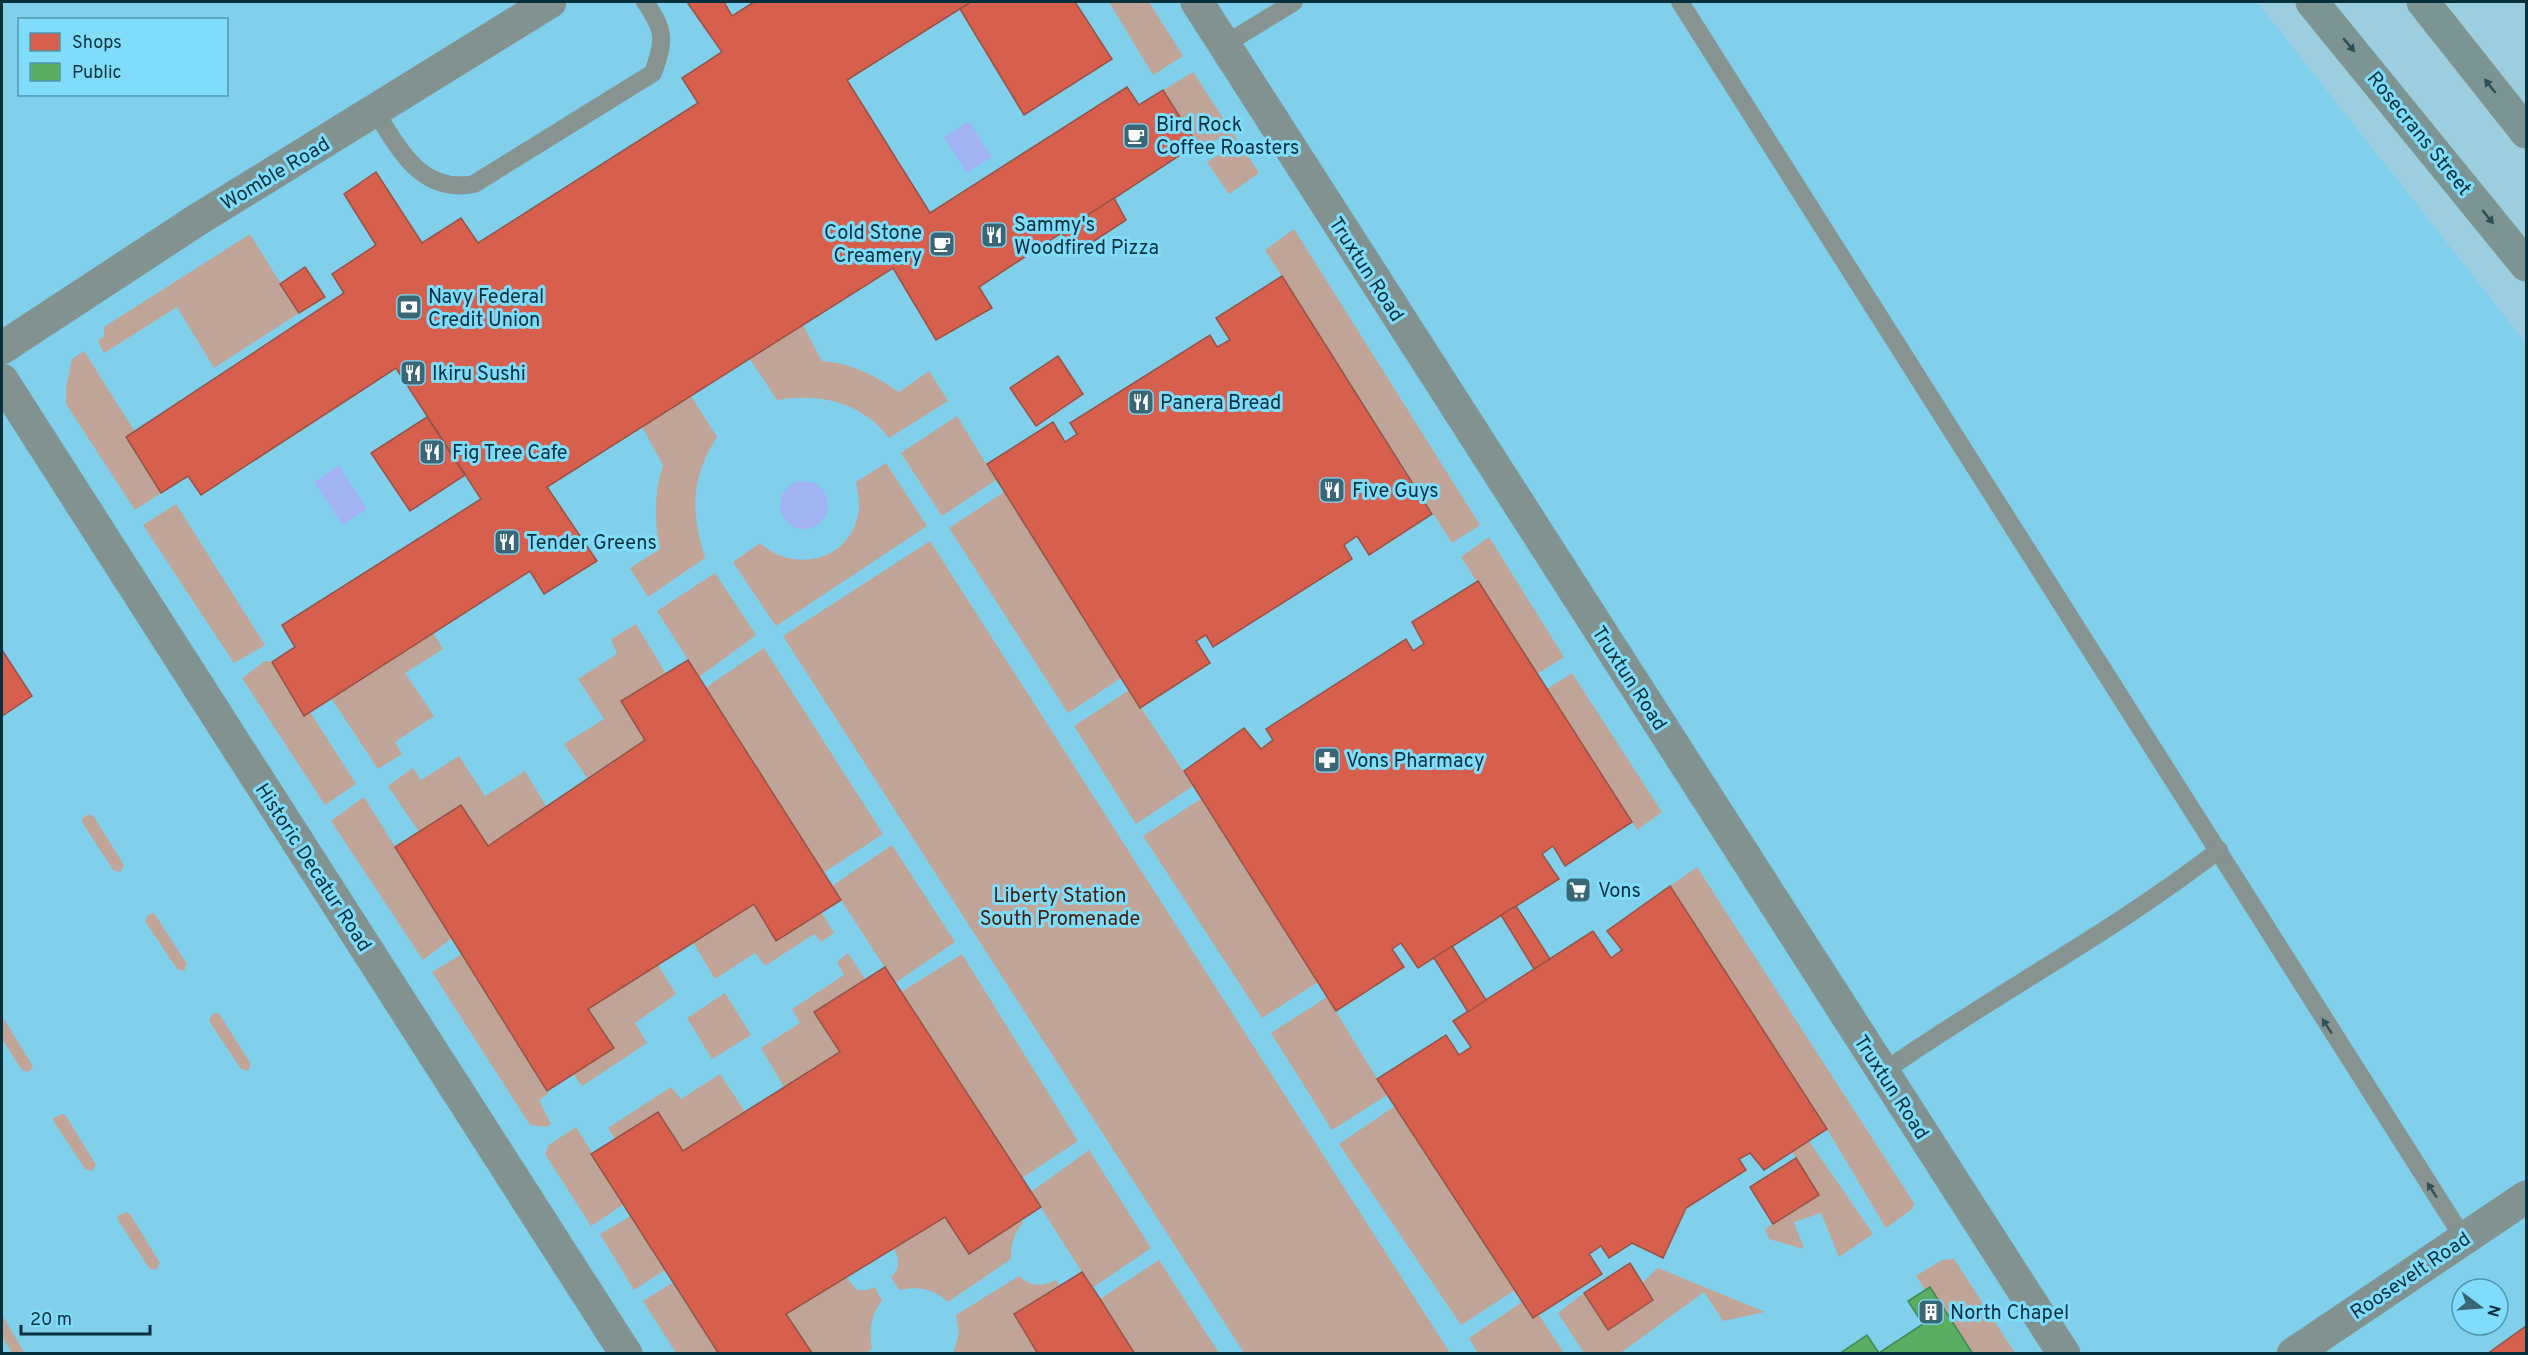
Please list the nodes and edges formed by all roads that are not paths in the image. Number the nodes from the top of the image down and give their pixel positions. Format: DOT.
graph roads {
  1 [pos="550,2"];
  2 [pos="645,2"];
  3 [pos="1197,2"];
  4 [pos="1294,2"];
  5 [pos="1680,2"];
  6 [pos="2312,2"];
  7 [pos="2423,2"];
  8 [pos="1224,45"];
  9 [pos="374,110"];
  10 [pos="2526,132"];
  11 [pos="2526,265"];
  12 [pos="2,348"];
  13 [pos="2,380"];
  14 [pos="2218,850"];
  15 [pos="1883,1072"];
  16 [pos="2526,1197"];
  17 [pos="2464,1239"];
  18 [pos="626,1353"];
  19 [pos="2064,1353"];
  20 [pos="2293,1353"];
  1 -- 9 [label="street, Womble Road"];
  2 -- 9 [label="lane"];
  3 -- 8 [label="street, Truxtun Road"];
  4 -- 8 [label="lane"];
  5 -- 14 [label="lane"];
  6 -- 11 [label="main road, Rosecrans Street, one-way"];
  10 -- 7 [label="main road, one-way"];
  8 -- 15 [label="street, Truxtun Road"];
  9 -- 12 [label="street, Womble Road"];
  13 -- 18 [label="street, Historic Decatur Road"];
  14 -- 15 [label="lane"];
  17 -- 14 [label="lane, one-way"];
  15 -- 19 [label="street, Truxtun Road"];
  16 -- 17 [label="street, Roosevelt Road"];
  17 -- 20 [label="street, Roosevelt Road"];
}
